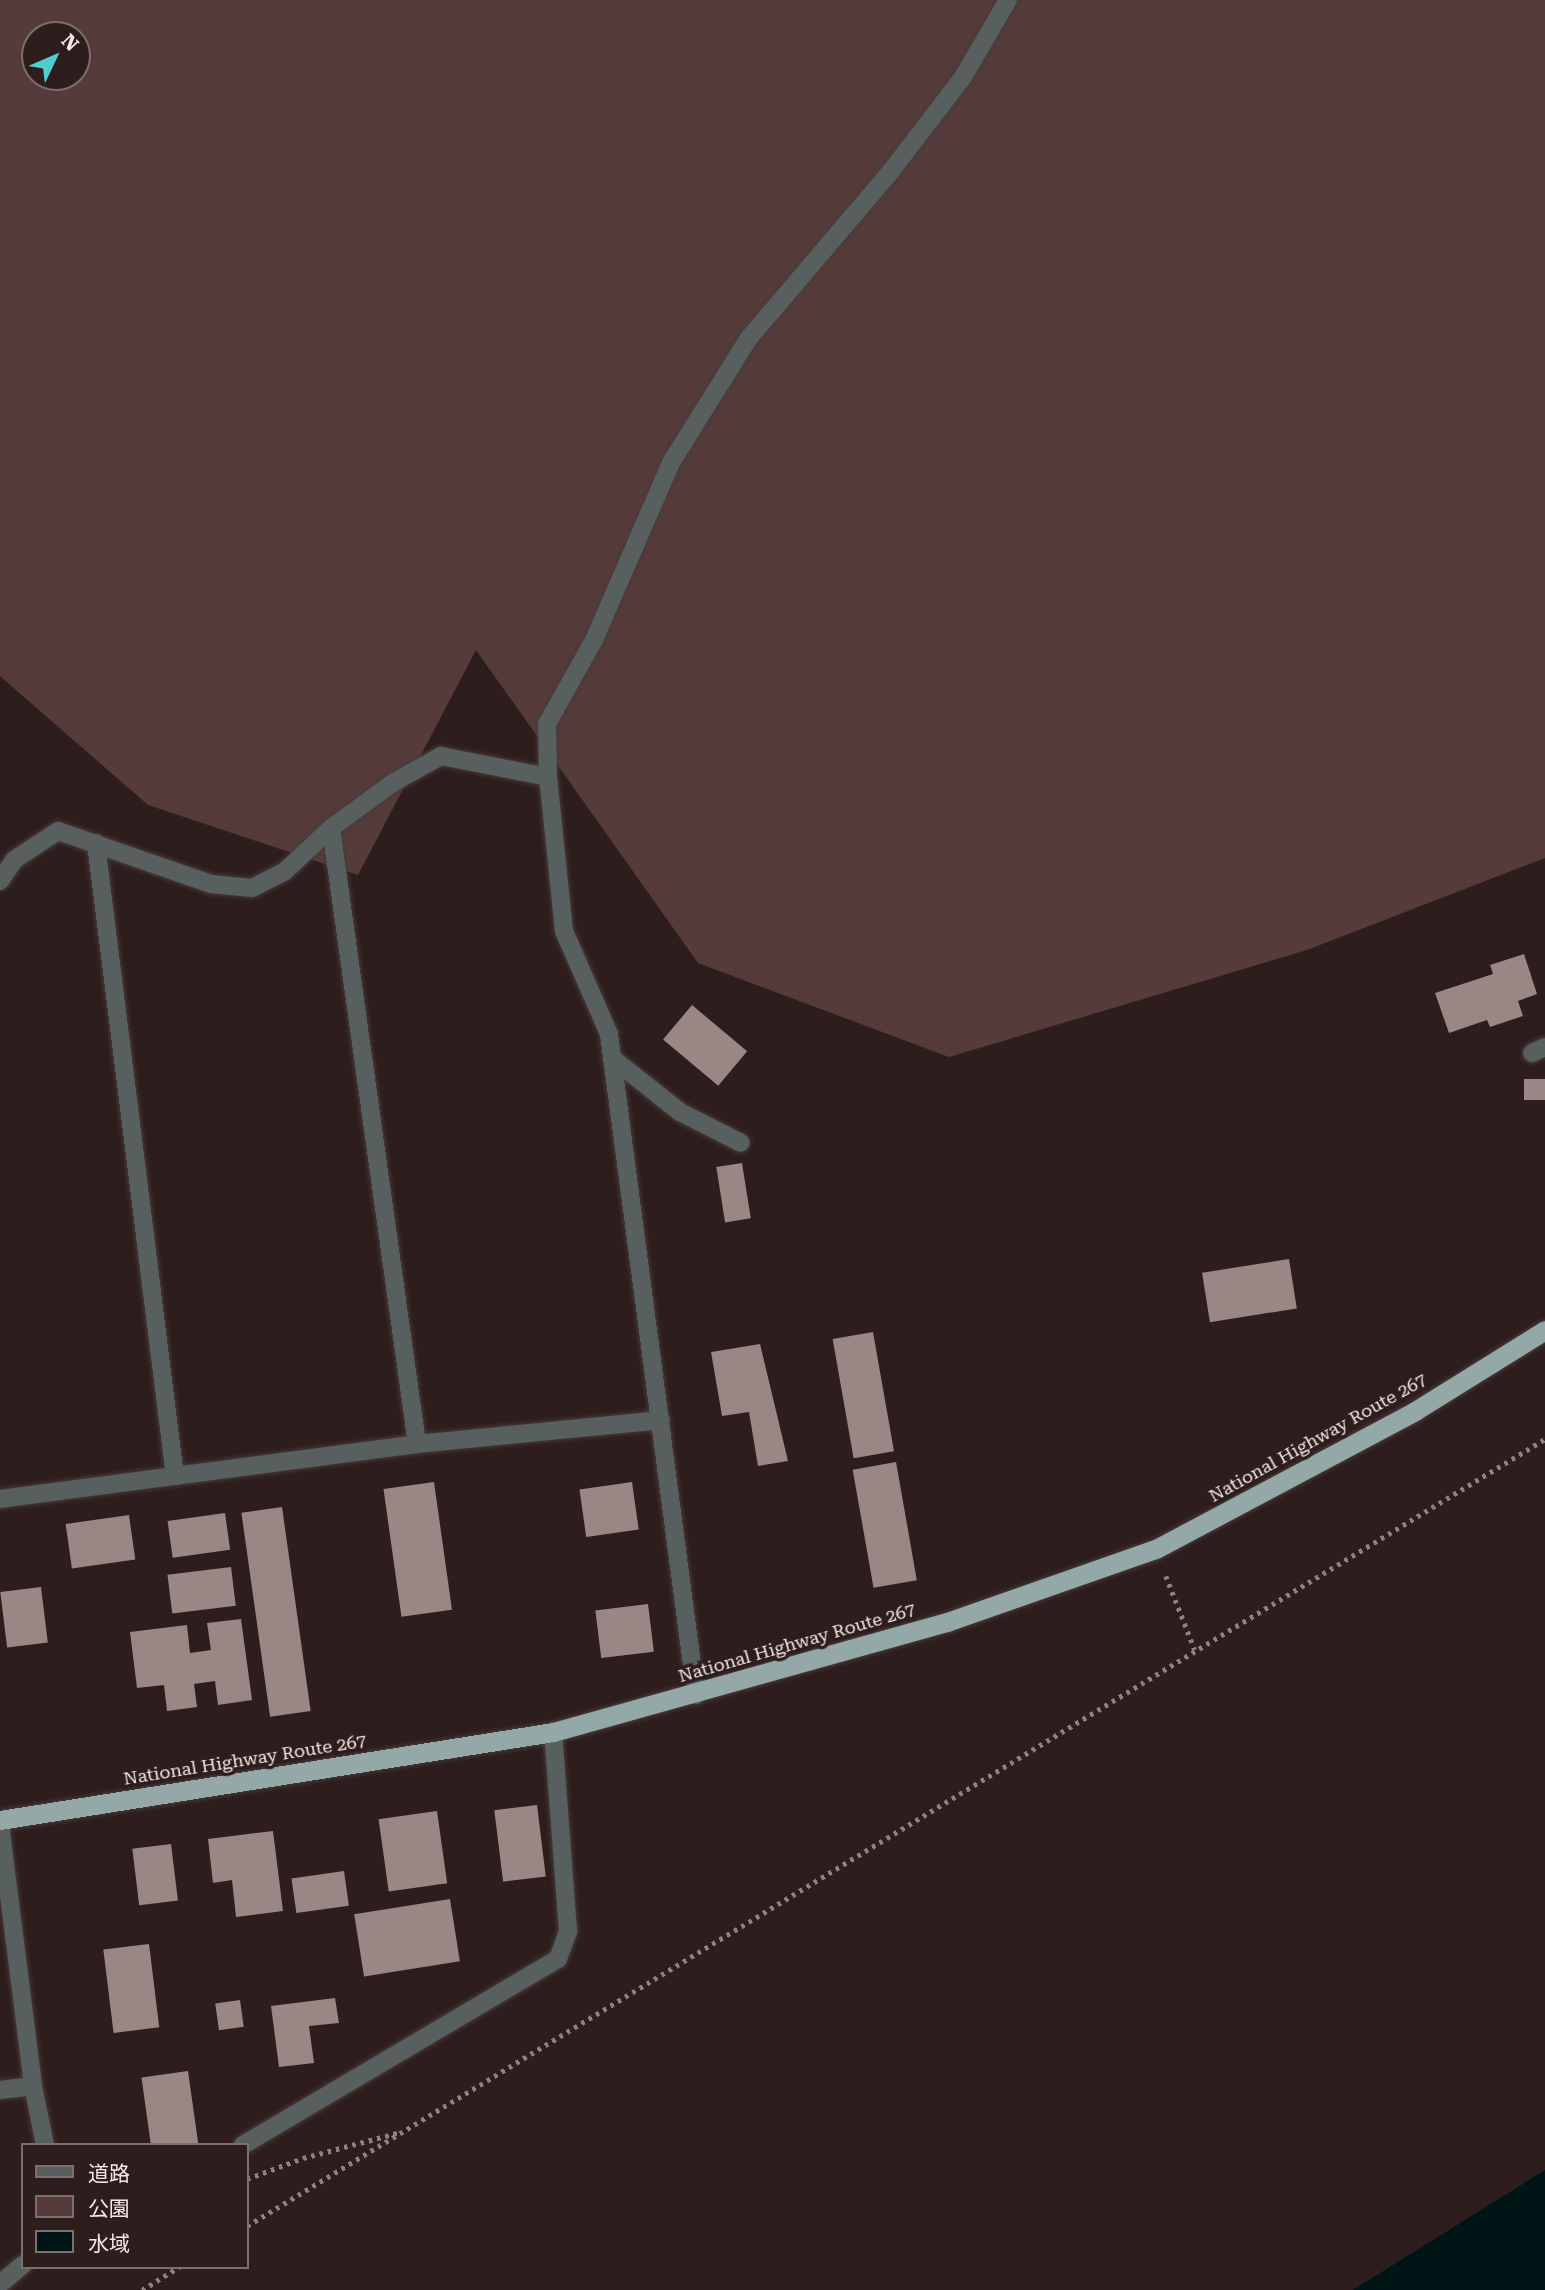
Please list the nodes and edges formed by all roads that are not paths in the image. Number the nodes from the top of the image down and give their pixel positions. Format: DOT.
graph roads {
  1 [pos="1008,0"];
  2 [pos="548,777"];
  3 [pos="331,828"];
  4 [pos="96,843"];
  5 [pos="0,881"];
  6 [pos="612,1058"];
  7 [pos="741,1143"];
  8 [pos="1545,1330"];
  9 [pos="661,1420"];
  10 [pos="416,1444"];
  11 [pos="175,1476"];
  12 [pos="0,1499"];
  13 [pos="696,1695"];
  14 [pos="553,1732"];
  15 [pos="0,1822"];
  16 [pos="33,2087"];
  17 [pos="0,2090"];
  18 [pos="45,2143"];
  19 [pos="246,2143"];
  20 [pos="21,2267"];
  21 [pos="0,2284"];
  1 -- 2 [label="street"];
  2 -- 3 [label="street"];
  2 -- 6 [label="street"];
  3 -- 4 [label="street"];
  3 -- 10 [label="street"];
  4 -- 5 [label="street"];
  4 -- 11 [label="street"];
  6 -- 7 [label="street"];
  6 -- 9 [label="street"];
  8 -- 13 [label="highway, National Highway Route 267"];
  9 -- 10 [label="street"];
  9 -- 13 [label="street"];
  10 -- 11 [label="street"];
  11 -- 12 [label="street"];
  13 -- 14 [label="highway, National Highway Route 267"];
  14 -- 15 [label="highway, National Highway Route 267"];
  14 -- 19 [label="street"];
  15 -- 16 [label="street"];
  16 -- 17 [label="street"];
  16 -- 18 [label="street"];
  20 -- 21 [label="street"];
}
